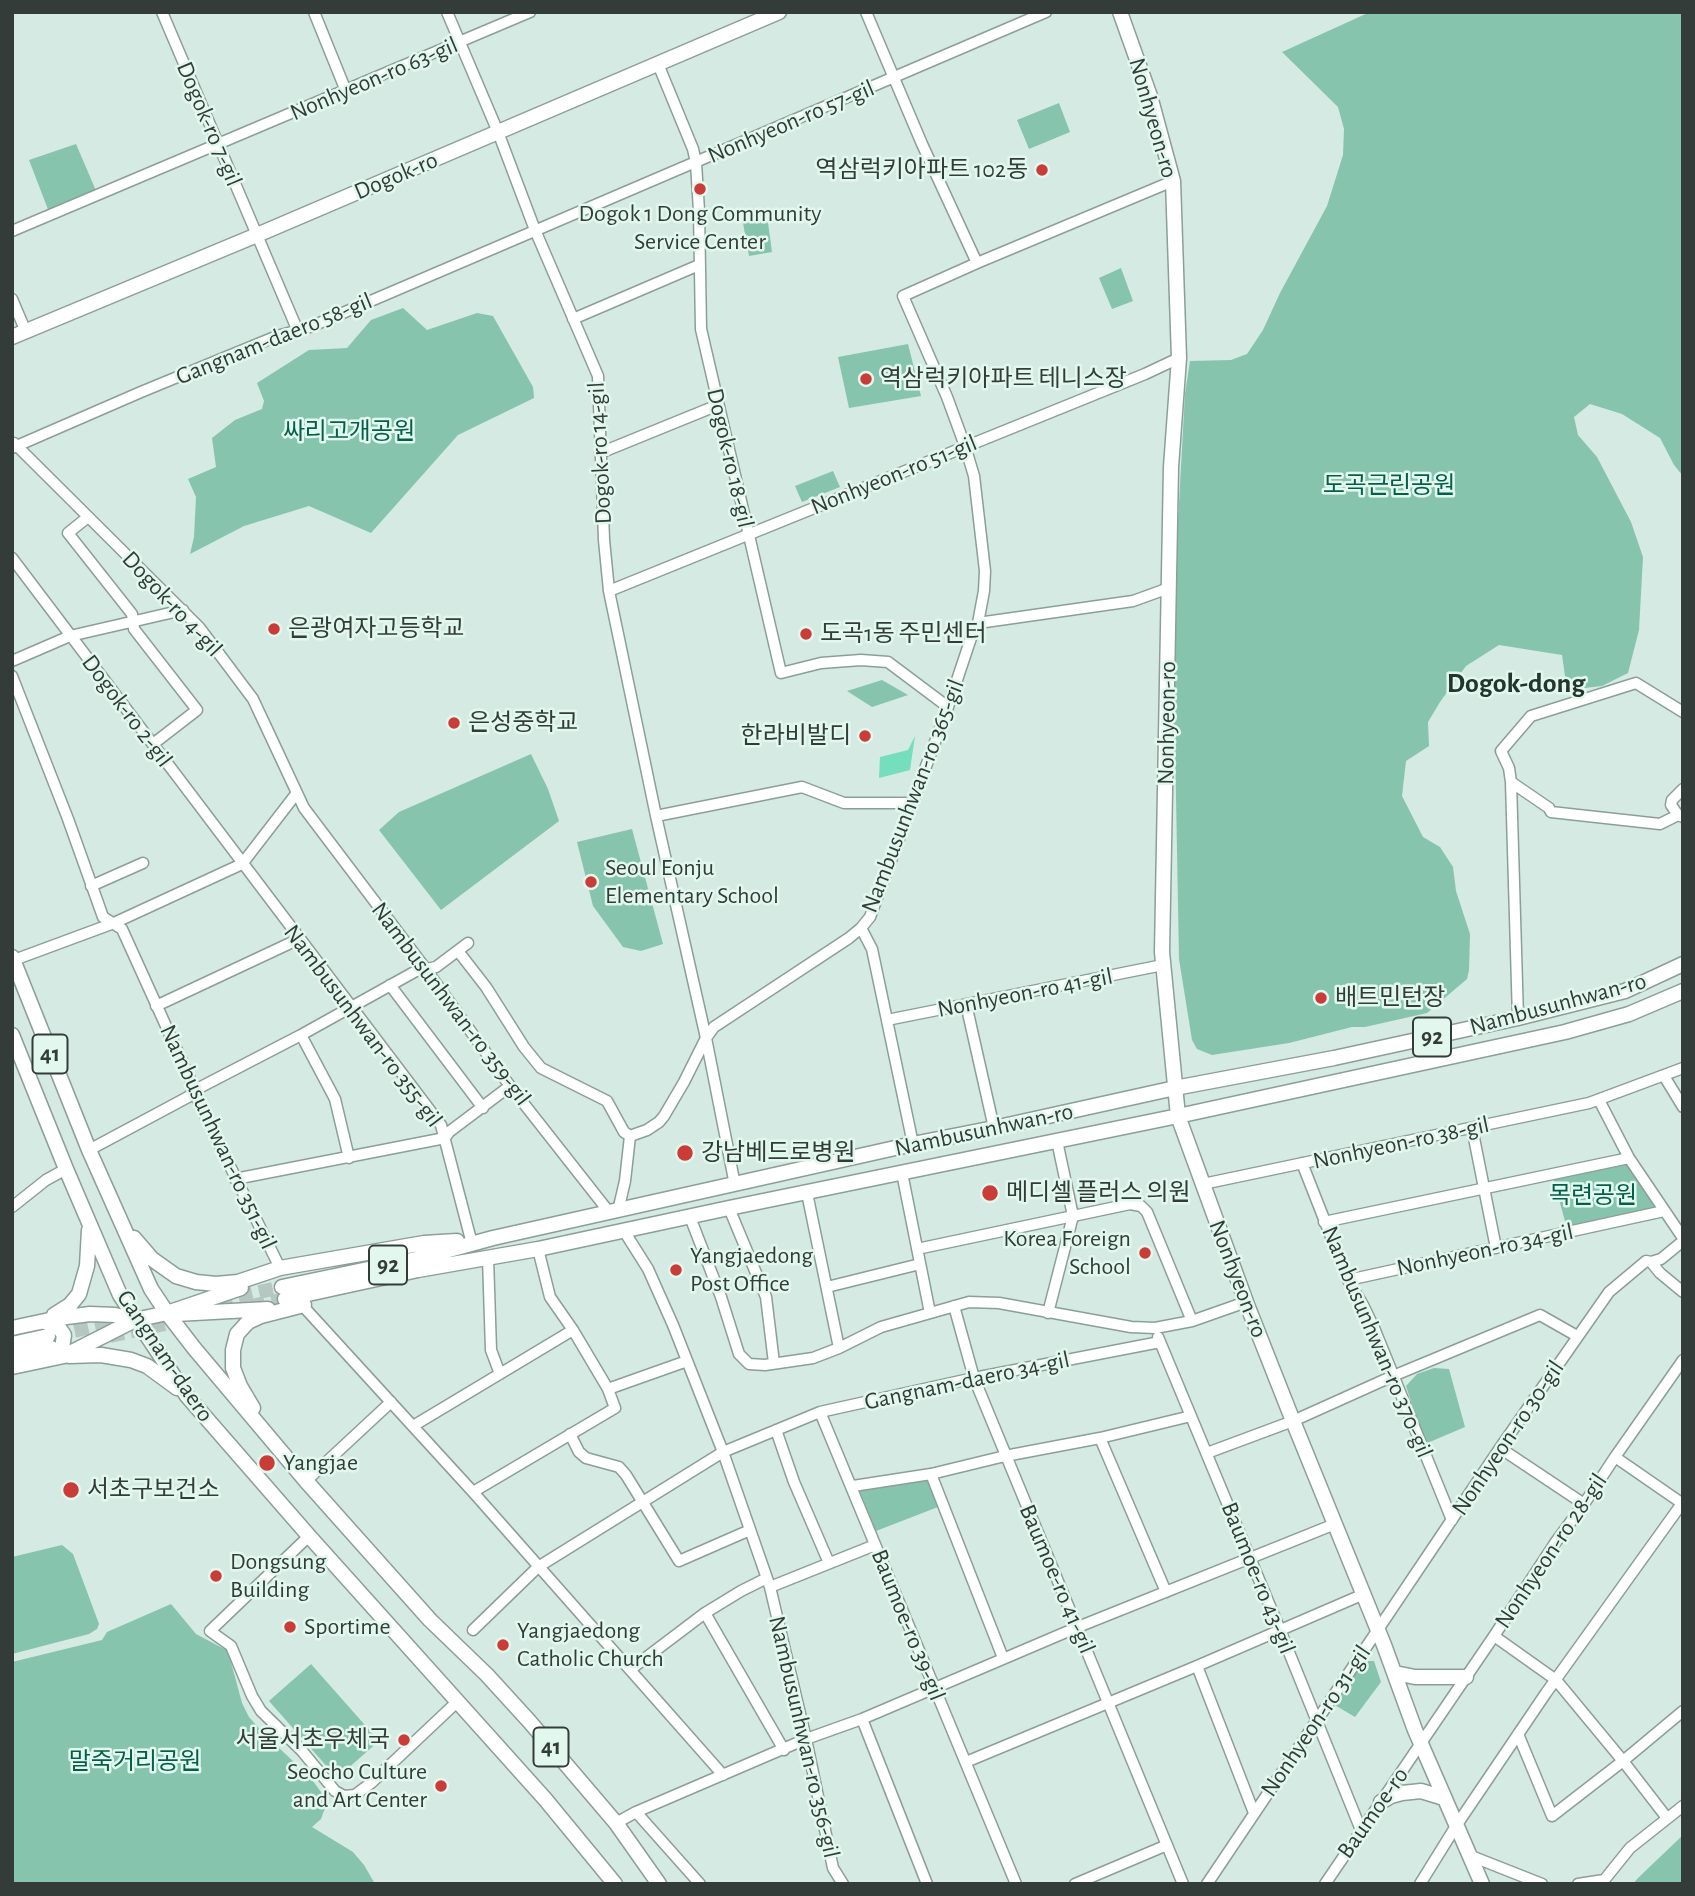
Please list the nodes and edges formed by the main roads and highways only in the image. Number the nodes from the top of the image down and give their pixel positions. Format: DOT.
graph roads {
  1 [pos="779,12"];
  2 [pos="1120,12"];
  3 [pos="19,334"];
  4 [pos="13,959"];
  5 [pos="1681,970"];
  6 [pos="1683,992"];
  7 [pos="12,1035"];
  8 [pos="1175,1088"];
  9 [pos="1178,1116"];
  10 [pos="117,1214"];
  11 [pos="89,1225"];
  12 [pos="493,1238"];
  13 [pos="280,1268"];
  14 [pos="292,1299"];
  15 [pos="167,1313"];
  16 [pos="135,1320"];
  17 [pos="40,1321"];
  18 [pos="12,1328"];
  19 [pos="12,1344"];
  20 [pos="64,1356"];
  21 [pos="12,1357"];
  22 [pos="12,1366"];
  23 [pos="187,1396"];
  24 [pos="270,1439"];
  25 [pos="1395,1673"];
  26 [pos="1466,1677"];
  27 [pos="1444,1798"];
  28 [pos="1381,1802"];
  29 [pos="615,1884"];
  30 [pos="659,1884"];
  31 [pos="1482,1884"];
  1 -- 3 [label="main road, Dogok-ro"];
  2 -- 8 [label="main road, Nonhyeon-ro"];
  4 -- 10 [label="main road, Gangnam-daero / 41"];
  5 -- 8 [label="main road, Nambusunhwan-ro / 92"];
  6 -- 9 [label="main road, Nambusunhwan-ro / 92"];
  7 -- 11 [label="main road, Gangnam-daero / 41"];
  8 -- 9 [label="main road, Nonhyeon-ro"];
  8 -- 12 [label="main road, Nambusunhwan-ro / 92"];
  9 -- 14 [label="main road, Nambusunhwan-ro / 92"];
  9 -- 25 [label="main road, Nonhyeon-ro"];
  10 -- 13 [label="main road"];
  10 -- 15 [label="main road, Gangnam-daero / 41"];
  11 -- 16 [label="main road, Gangnam-daero / 41"];
  11 -- 17 [label="main road"];
  12 -- 13 [label="main road"];
  12 -- 14 [label="main road, Nambusunhwan-ro / 92"];
  13 -- 14 [label="main road"];
  13 -- 15 [label="main road"];
  14 -- 15 [label="main road"];
  14 -- 24 [label="main road"];
  15 -- 16 [label="main road"];
  15 -- 24 [label="main road, Gangnam-daero / 41"];
  16 -- 17 [label="main road"];
  16 -- 20 [label="main road"];
  16 -- 23 [label="main road, Gangnam-daero / 41"];
  17 -- 18 [label="main road"];
  17 -- 22 [label="main road"];
  19 -- 21 [label="main road"];
  20 -- 22 [label="main road"];
  20 -- 23 [label="main road"];
  23 -- 29 [label="main road, Gangnam-daero / 41"];
  24 -- 30 [label="main road, Gangnam-daero / 41"];
  25 -- 26 [label="main road"];
  25 -- 27 [label="main road, Nonhyeon-ro"];
  27 -- 28 [label="main road"];
  27 -- 31 [label="main road, Nonhyeon-ro"];
}
